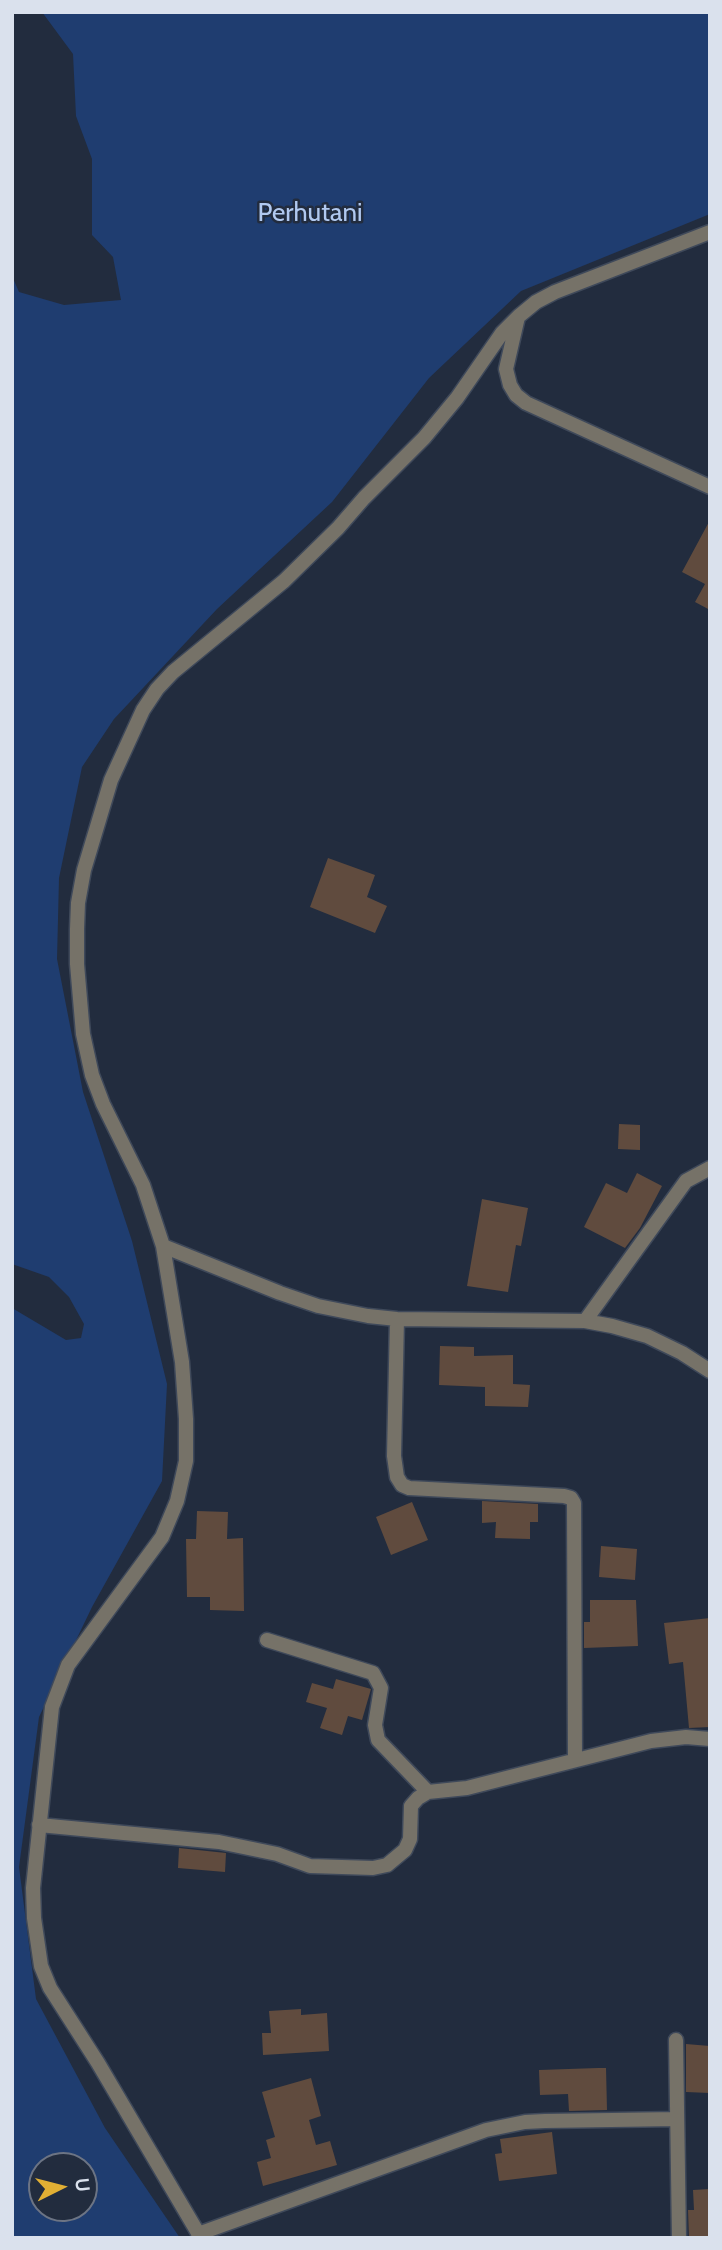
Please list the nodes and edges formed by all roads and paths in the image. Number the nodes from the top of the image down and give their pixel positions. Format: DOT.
graph roads {
  1 [pos="710,232"];
  2 [pos="519,316"];
  3 [pos="710,487"];
  4 [pos="710,1168"];
  5 [pos="163,1246"];
  6 [pos="397,1319"];
  7 [pos="586,1321"];
  8 [pos="710,1371"];
  9 [pos="267,1640"];
  10 [pos="710,1739"];
  11 [pos="575,1760"];
  12 [pos="428,1792"];
  13 [pos="39,1825"];
  14 [pos="676,2040"];
  15 [pos="677,2119"];
  16 [pos="200,2236"];
  17 [pos="679,2238"];
  1 -- 2 [label="street"];
  2 -- 3 [label="street"];
  2 -- 5 [label="street"];
  4 -- 7 [label="street"];
  5 -- 6 [label="street"];
  5 -- 13 [label="street"];
  6 -- 7 [label="street"];
  6 -- 11 [label="street"];
  7 -- 8 [label="street"];
  9 -- 12 [label="street"];
  10 -- 11 [label="street"];
  11 -- 12 [label="street"];
  12 -- 13 [label="street"];
  13 -- 16 [label="street"];
  14 -- 15 [label="street"];
  15 -- 16 [label="street"];
  15 -- 17 [label="street"];
}
